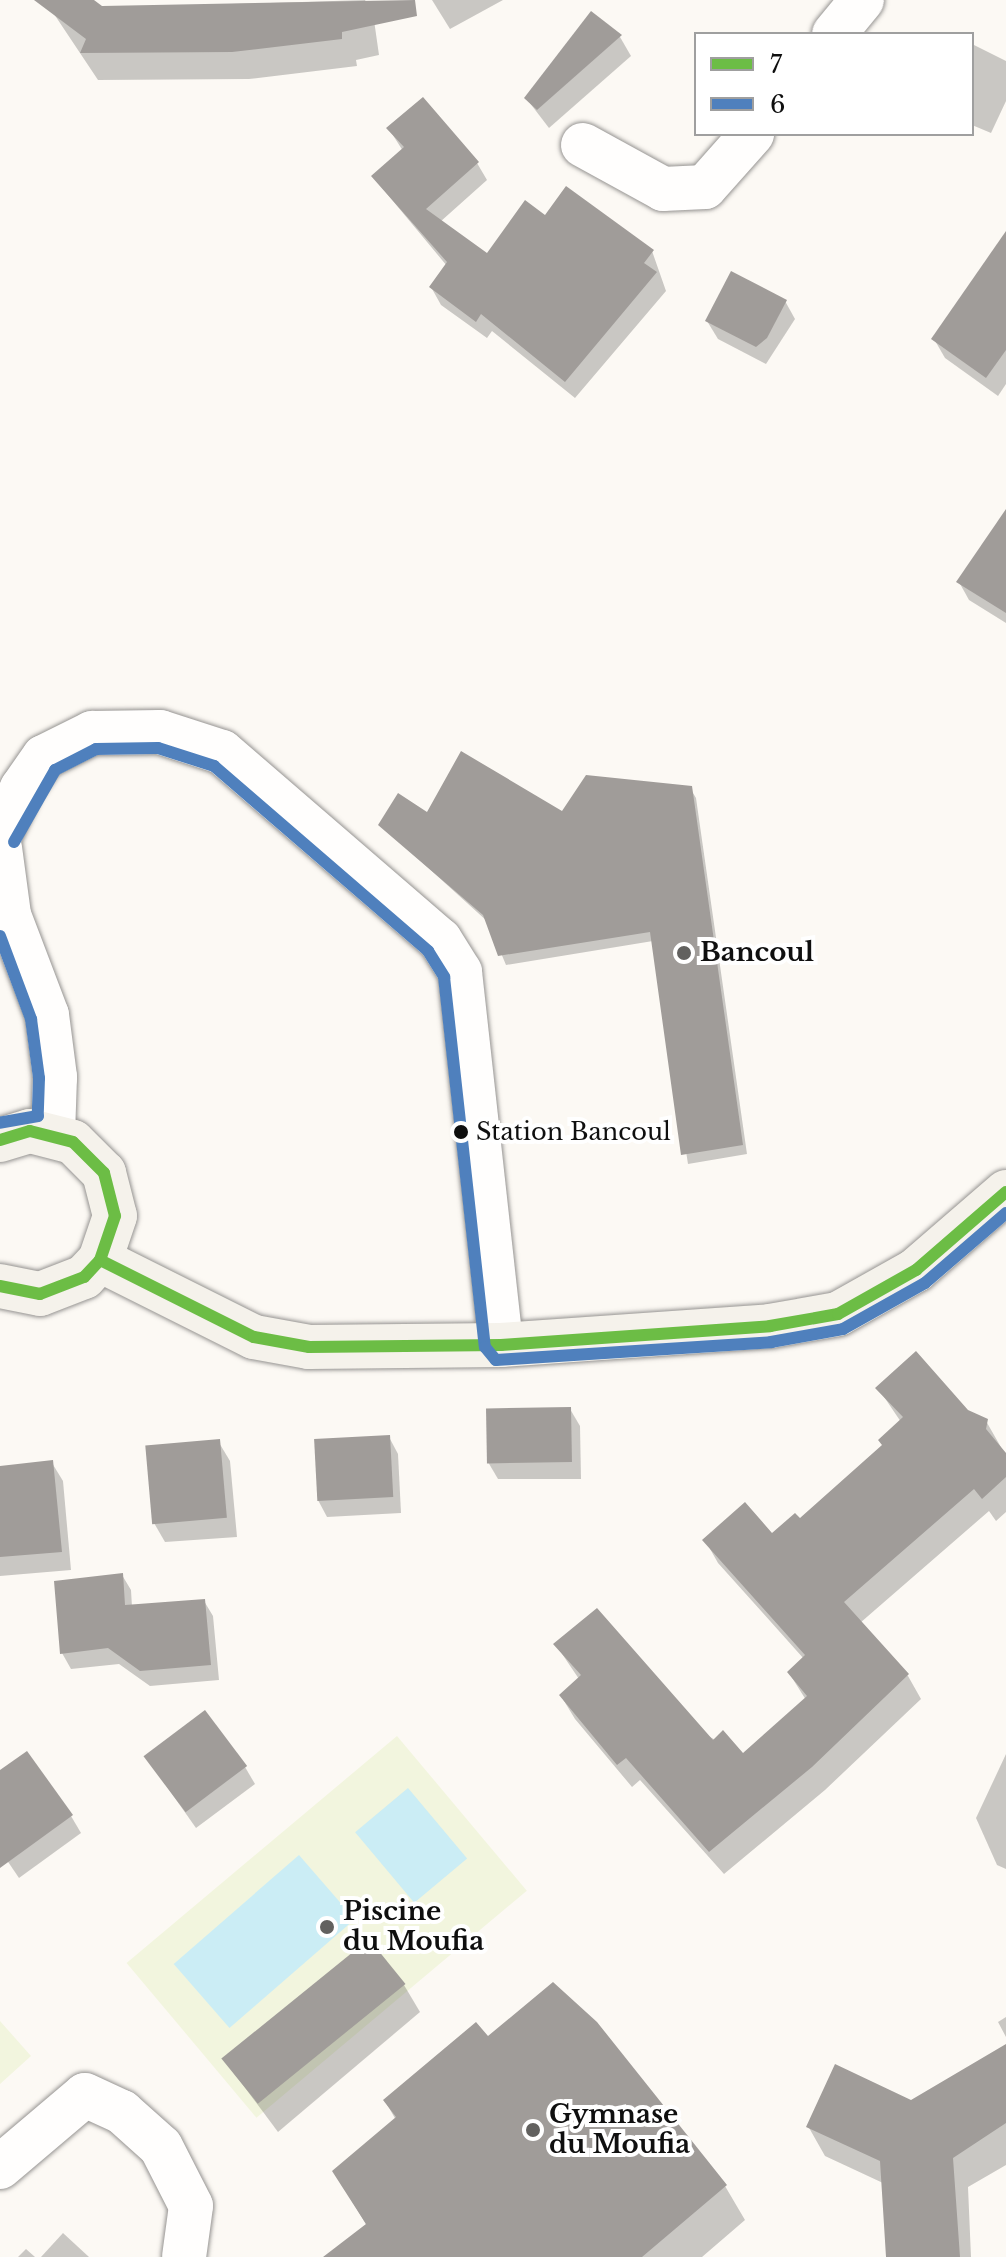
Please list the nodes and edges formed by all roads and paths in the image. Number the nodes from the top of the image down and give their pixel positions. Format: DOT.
graph roads {
  1 [pos="862,0"];
  2 [pos="836,32"];
  3 [pos="750,136"];
  4 [pos="583,145"];
  5 [pos="0,835"];
  6 [pos="0,848"];
  7 [pos="53,1133"];
  8 [pos="0,1140"];
  9 [pos="1006,1192"];
  10 [pos="100,1260"];
  11 [pos="0,1286"];
  12 [pos="501,1345"];
  13 [pos="0,2167"];
  14 [pos="184,2257"];
  1 -- 2 [label="street"];
  3 -- 4 [label="street"];
  5 -- 12 [label="street"];
  6 -- 7 [label="street"];
  7 -- 8 [label="main road"];
  7 -- 10 [label="main road"];
  9 -- 12 [label="main road"];
  10 -- 11 [label="main road"];
  10 -- 12 [label="main road"];
  13 -- 14 [label="street"];
}
